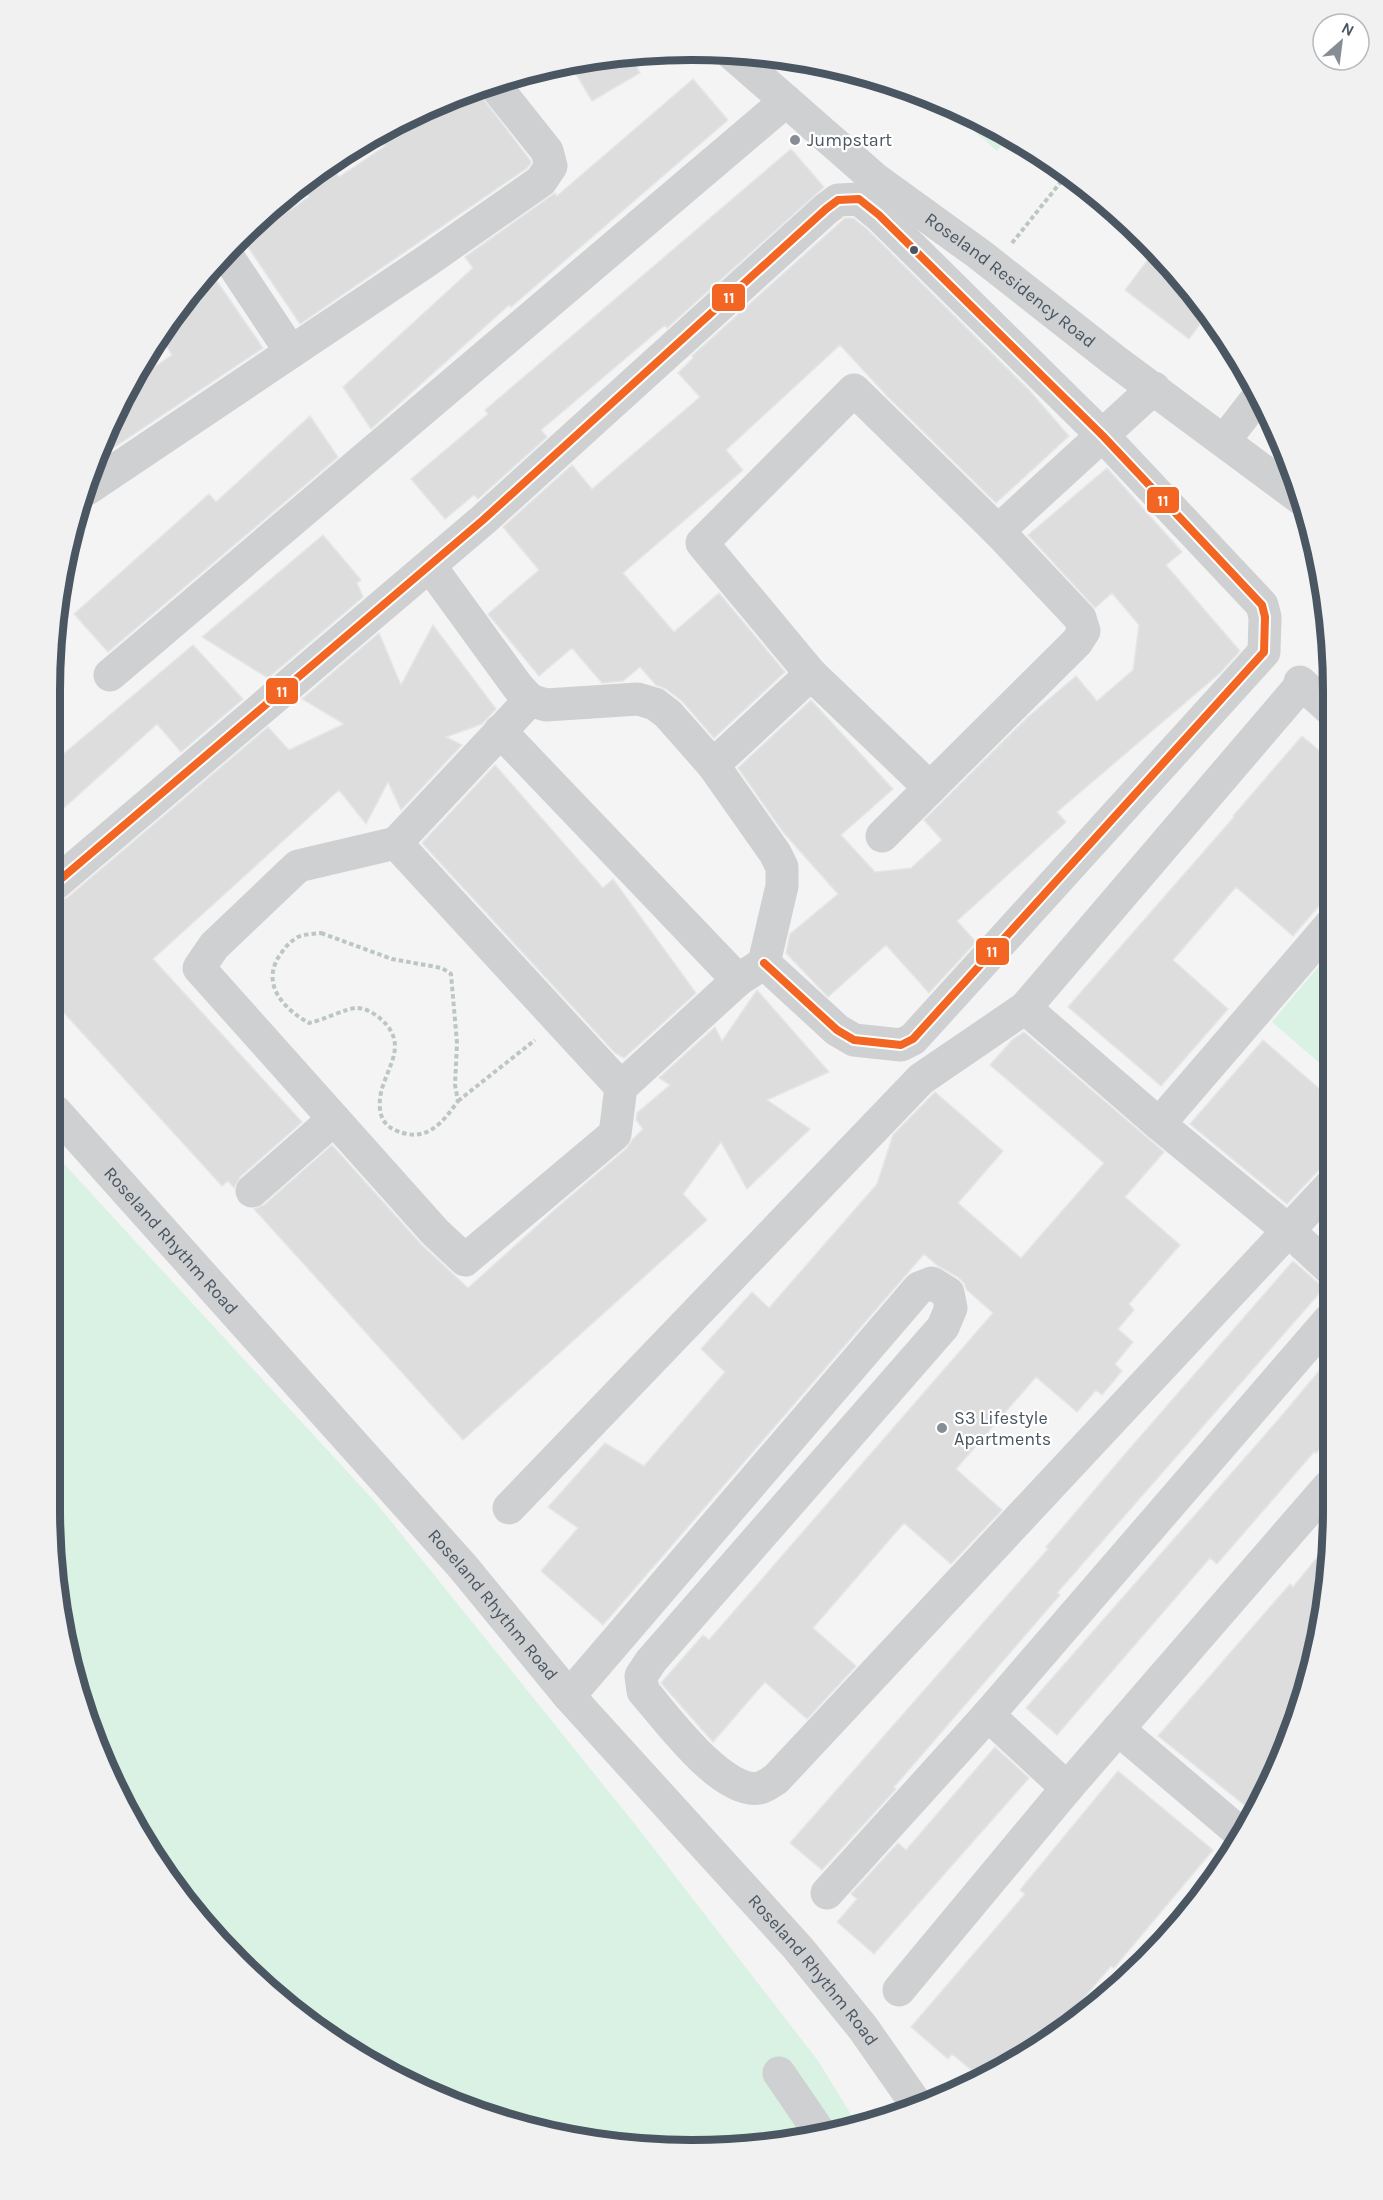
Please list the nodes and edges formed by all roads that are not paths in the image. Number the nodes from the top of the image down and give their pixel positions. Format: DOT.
graph roads {
  1 [pos="742,62"];
  2 [pos="499,91"];
  3 [pos="786,100"];
  4 [pos="230,261"];
  5 [pos="291,352"];
  6 [pos="1154,388"];
  7 [pos="1253,403"];
  8 [pos="1103,436"];
  9 [pos="1224,441"];
  10 [pos="96,483"];
  11 [pos="1289,490"];
  12 [pos="998,531"];
  13 [pos="430,566"];
  14 [pos="110,675"];
  15 [pos="811,675"];
  16 [pos="530,699"];
  17 [pos="1323,703"];
  18 [pos="500,731"];
  19 [pos="714,765"];
  20 [pos="930,788"];
  21 [pos="882,836"];
  22 [pos="396,843"];
  23 [pos="60,880"];
  24 [pos="1323,933"];
  25 [pos="751,972"];
  26 [pos="1025,1008"];
  27 [pos="621,1087"];
  28 [pos="60,1117"];
  29 [pos="334,1119"];
  30 [pos="1159,1124"];
  31 [pos="252,1191"];
  32 [pos="1323,1194"];
  33 [pos="1289,1231"];
  34 [pos="1323,1262"];
  35 [pos="1323,1327"];
  36 [pos="1323,1494"];
  37 [pos="509,1508"];
  38 [pos="569,1696"];
  39 [pos="987,1715"];
  40 [pos="1118,1729"];
  41 [pos="1067,1788"];
  42 [pos="1235,1829"];
  43 [pos="827,1893"];
  44 [pos="899,1990"];
  45 [pos="779,2073"];
  46 [pos="913,2099"];
  47 [pos="816,2128"];
  1 -- 3 [label="street, Roseland Residency Road"];
  2 -- 5 [label="street"];
  3 -- 6 [label="street, Roseland Residency Road"];
  3 -- 14 [label="street"];
  4 -- 5 [label="street"];
  5 -- 10 [label="street"];
  6 -- 8 [label="street"];
  6 -- 9 [label="street, Roseland Residency Road"];
  7 -- 9 [label="street"];
  8 -- 12 [label="street"];
  8 -- 13 [label="street"];
  8 -- 25 [label="street"];
  9 -- 11 [label="street, Roseland Residency Road"];
  12 -- 15 [label="street"];
  12 -- 20 [label="street"];
  13 -- 16 [label="street"];
  13 -- 23 [label="street"];
  15 -- 19 [label="street"];
  15 -- 20 [label="street"];
  16 -- 18 [label="street"];
  16 -- 19 [label="street"];
  17 -- 26 [label="street"];
  18 -- 22 [label="street"];
  18 -- 25 [label="street"];
  19 -- 25 [label="street"];
  20 -- 21 [label="street"];
  22 -- 27 [label="street"];
  22 -- 29 [label="street"];
  24 -- 30 [label="street"];
  25 -- 27 [label="street"];
  26 -- 30 [label="street"];
  26 -- 37 [label="street"];
  27 -- 29 [label="street"];
  28 -- 38 [label="street, Roseland Rhythm Road"];
  29 -- 31 [label="street"];
  30 -- 33 [label="street"];
  32 -- 33 [label="street"];
  33 -- 34 [label="street"];
  33 -- 38 [label="street"];
  35 -- 39 [label="street"];
  36 -- 40 [label="street"];
  38 -- 46 [label="street, Roseland Rhythm Road"];
  39 -- 41 [label="street"];
  39 -- 43 [label="street"];
  40 -- 41 [label="street"];
  40 -- 42 [label="street"];
  41 -- 44 [label="street"];
  45 -- 47 [label="street"];
}
